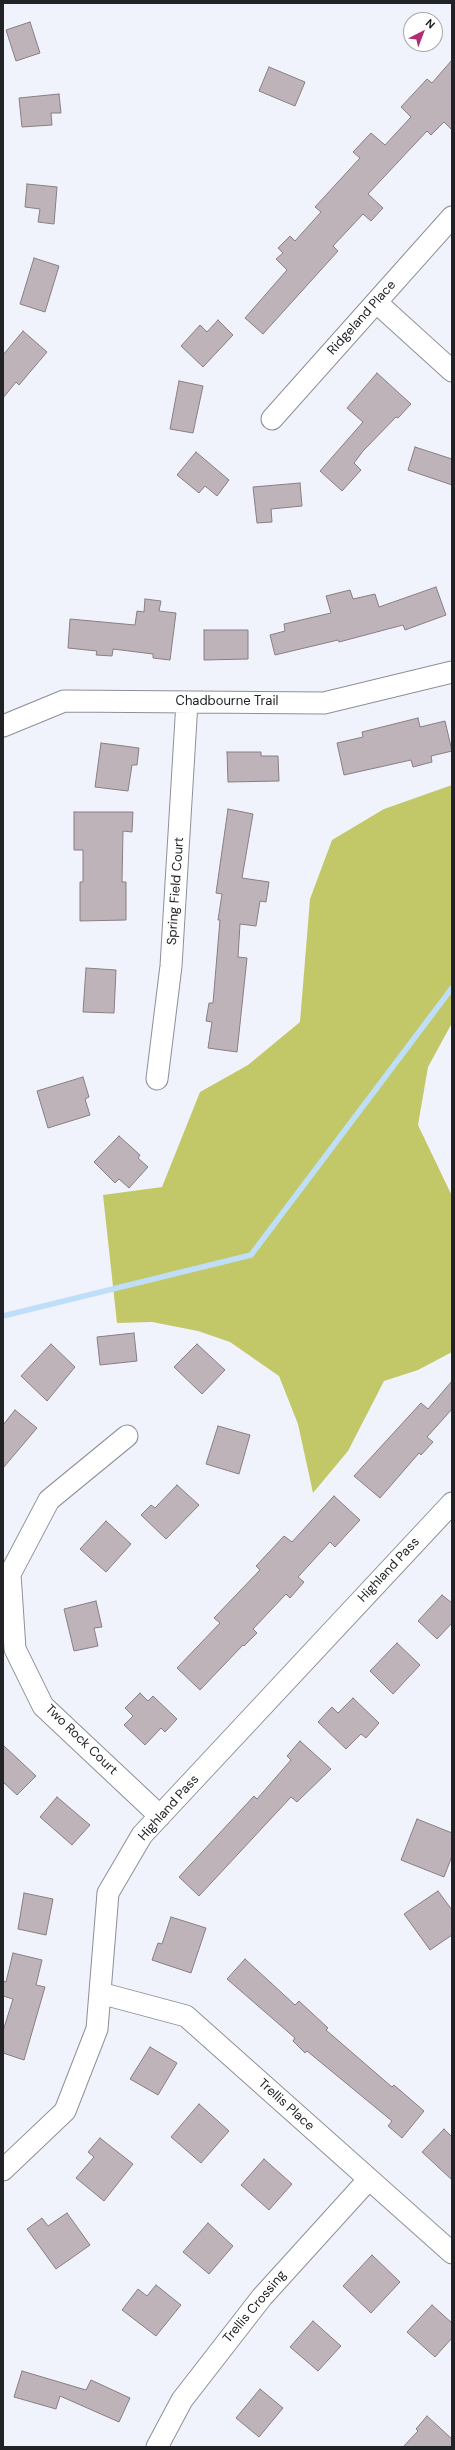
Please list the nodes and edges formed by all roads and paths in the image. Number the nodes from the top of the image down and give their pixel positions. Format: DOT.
graph roads {
  1 [pos="452,216"];
  2 [pos="376,302"];
  3 [pos="452,371"];
  4 [pos="272,419"];
  5 [pos="452,672"];
  6 [pos="187,702"];
  7 [pos="3,726"];
  8 [pos="157,1079"];
  9 [pos="127,1436"];
  10 [pos="452,1503"];
  11 [pos="6,1573"];
  12 [pos="160,1816"];
  13 [pos="100,1993"];
  14 [pos="3,2170"];
  15 [pos="369,2179"];
  16 [pos="452,2253"];
  17 [pos="157,2447"];
  1 -- 2 [label="street, Ridgeland Place"];
  2 -- 3 [label="street"];
  2 -- 4 [label="street, Ridgeland Place"];
  5 -- 6 [label="street, Chadbourne Trail"];
  6 -- 7 [label="street, Chadbourne Trail"];
  6 -- 8 [label="street, Spring Field Court"];
  9 -- 11 [label="street, Two Rock Court"];
  10 -- 12 [label="street, Highland Pass"];
  11 -- 12 [label="street, Two Rock Court"];
  12 -- 13 [label="street, Highland Pass"];
  13 -- 14 [label="street, Highland Pass"];
  13 -- 15 [label="street, Trellis Place"];
  15 -- 16 [label="street, Trellis Place"];
  15 -- 17 [label="street, Trellis Crossing"];
}
